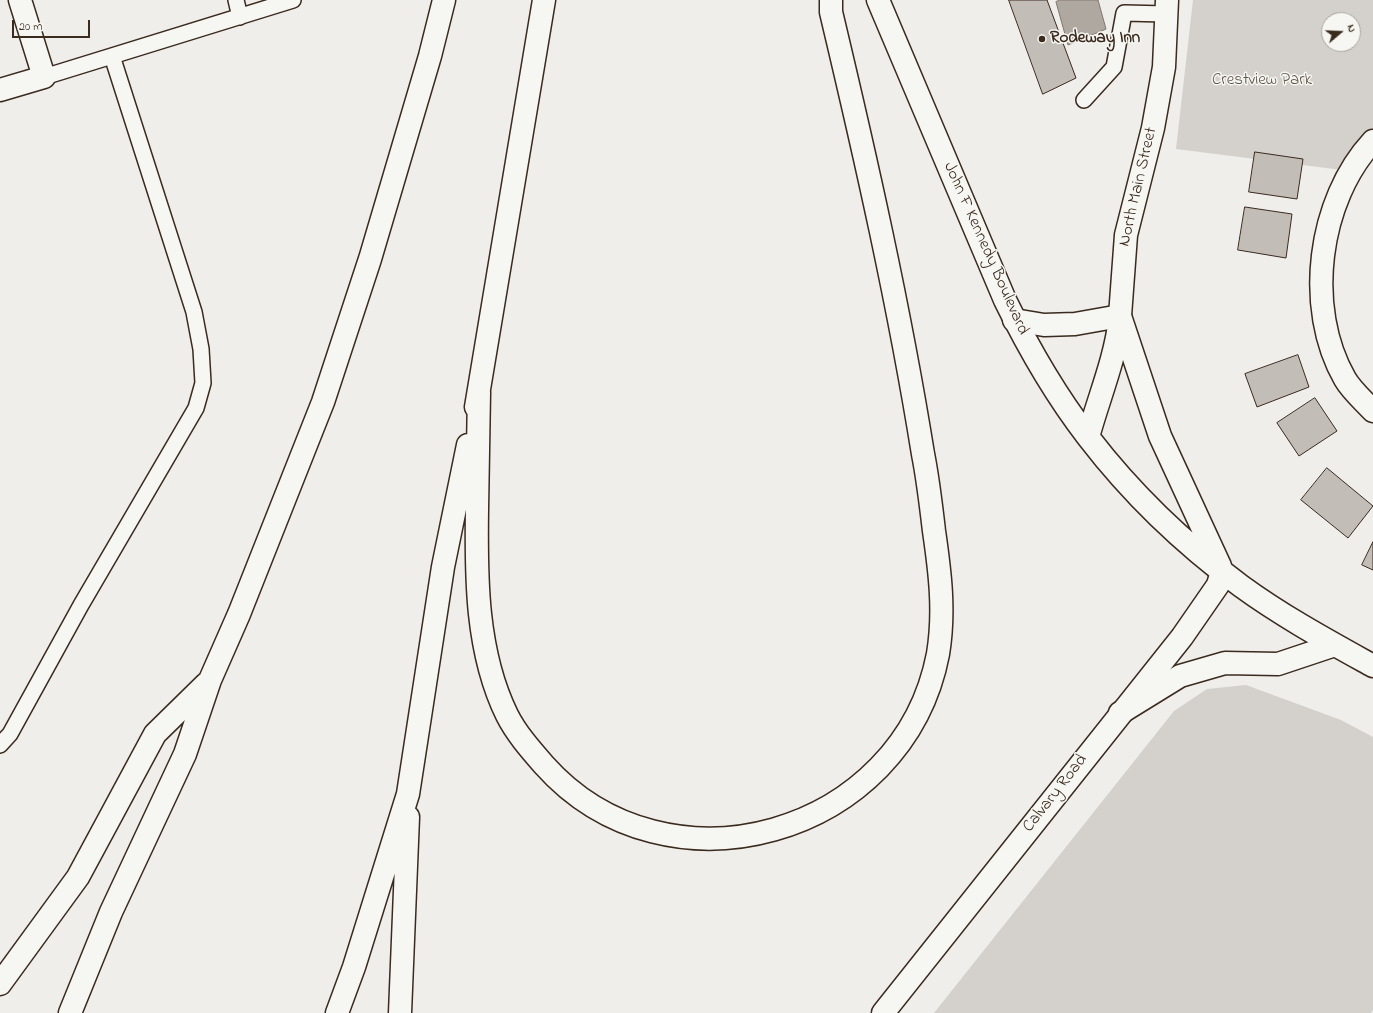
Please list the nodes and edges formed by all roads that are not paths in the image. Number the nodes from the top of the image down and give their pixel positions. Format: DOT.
graph roads {
  1 [pos="20,0"];
  2 [pos="236,0"];
  3 [pos="293,0"];
  4 [pos="444,0"];
  5 [pos="544,0"];
  6 [pos="831,0"];
  7 [pos="878,0"];
  8 [pos="1122,6"];
  9 [pos="1166,7"];
  10 [pos="240,17"];
  11 [pos="112,56"];
  12 [pos="44,77"];
  13 [pos="0,90"];
  14 [pos="1084,100"];
  15 [pos="1373,141"];
  16 [pos="1120,316"];
  17 [pos="1014,320"];
  18 [pos="479,392"];
  19 [pos="1373,411"];
  20 [pos="1088,437"];
  21 [pos="1222,571"];
  22 [pos="1335,645"];
  23 [pos="1373,666"];
  24 [pos="210,680"];
  25 [pos="1120,714"];
  26 [pos="0,745"];
  27 [pos="408,794"];
  28 [pos="0,984"];
  29 [pos="70,1013"];
  30 [pos="337,1013"];
  31 [pos="400,1013"];
  32 [pos="883,1013"];
  1 -- 12 [label="main road"];
  2 -- 10 [label="lane"];
  3 -- 10 [label="lane"];
  4 -- 24 [label="main road"];
  5 -- 18 [label="main road"];
  6 -- 18 [label="main road"];
  7 -- 17 [label="main road, John F Kennedy Boulevard"];
  8 -- 9 [label="lane"];
  8 -- 14 [label="lane"];
  9 -- 16 [label="main road, North Main Street"];
  10 -- 11 [label="lane"];
  11 -- 12 [label="lane"];
  11 -- 26 [label="lane"];
  12 -- 13 [label="main road"];
  15 -- 19 [label="main road"];
  16 -- 17 [label="main road"];
  16 -- 20 [label="main road, North Main Street"];
  16 -- 21 [label="main road"];
  17 -- 20 [label="main road, John F Kennedy Boulevard"];
  18 -- 27 [label="main road"];
  20 -- 21 [label="main road, John F Kennedy Boulevard"];
  21 -- 22 [label="main road, John F Kennedy Boulevard"];
  21 -- 25 [label="main road, Calvary Road"];
  22 -- 23 [label="main road, John F Kennedy Boulevard"];
  22 -- 25 [label="main road"];
  24 -- 28 [label="main road"];
  24 -- 29 [label="main road"];
  25 -- 32 [label="main road, Calvary Road"];
  27 -- 30 [label="main road"];
  27 -- 31 [label="main road"];
}
